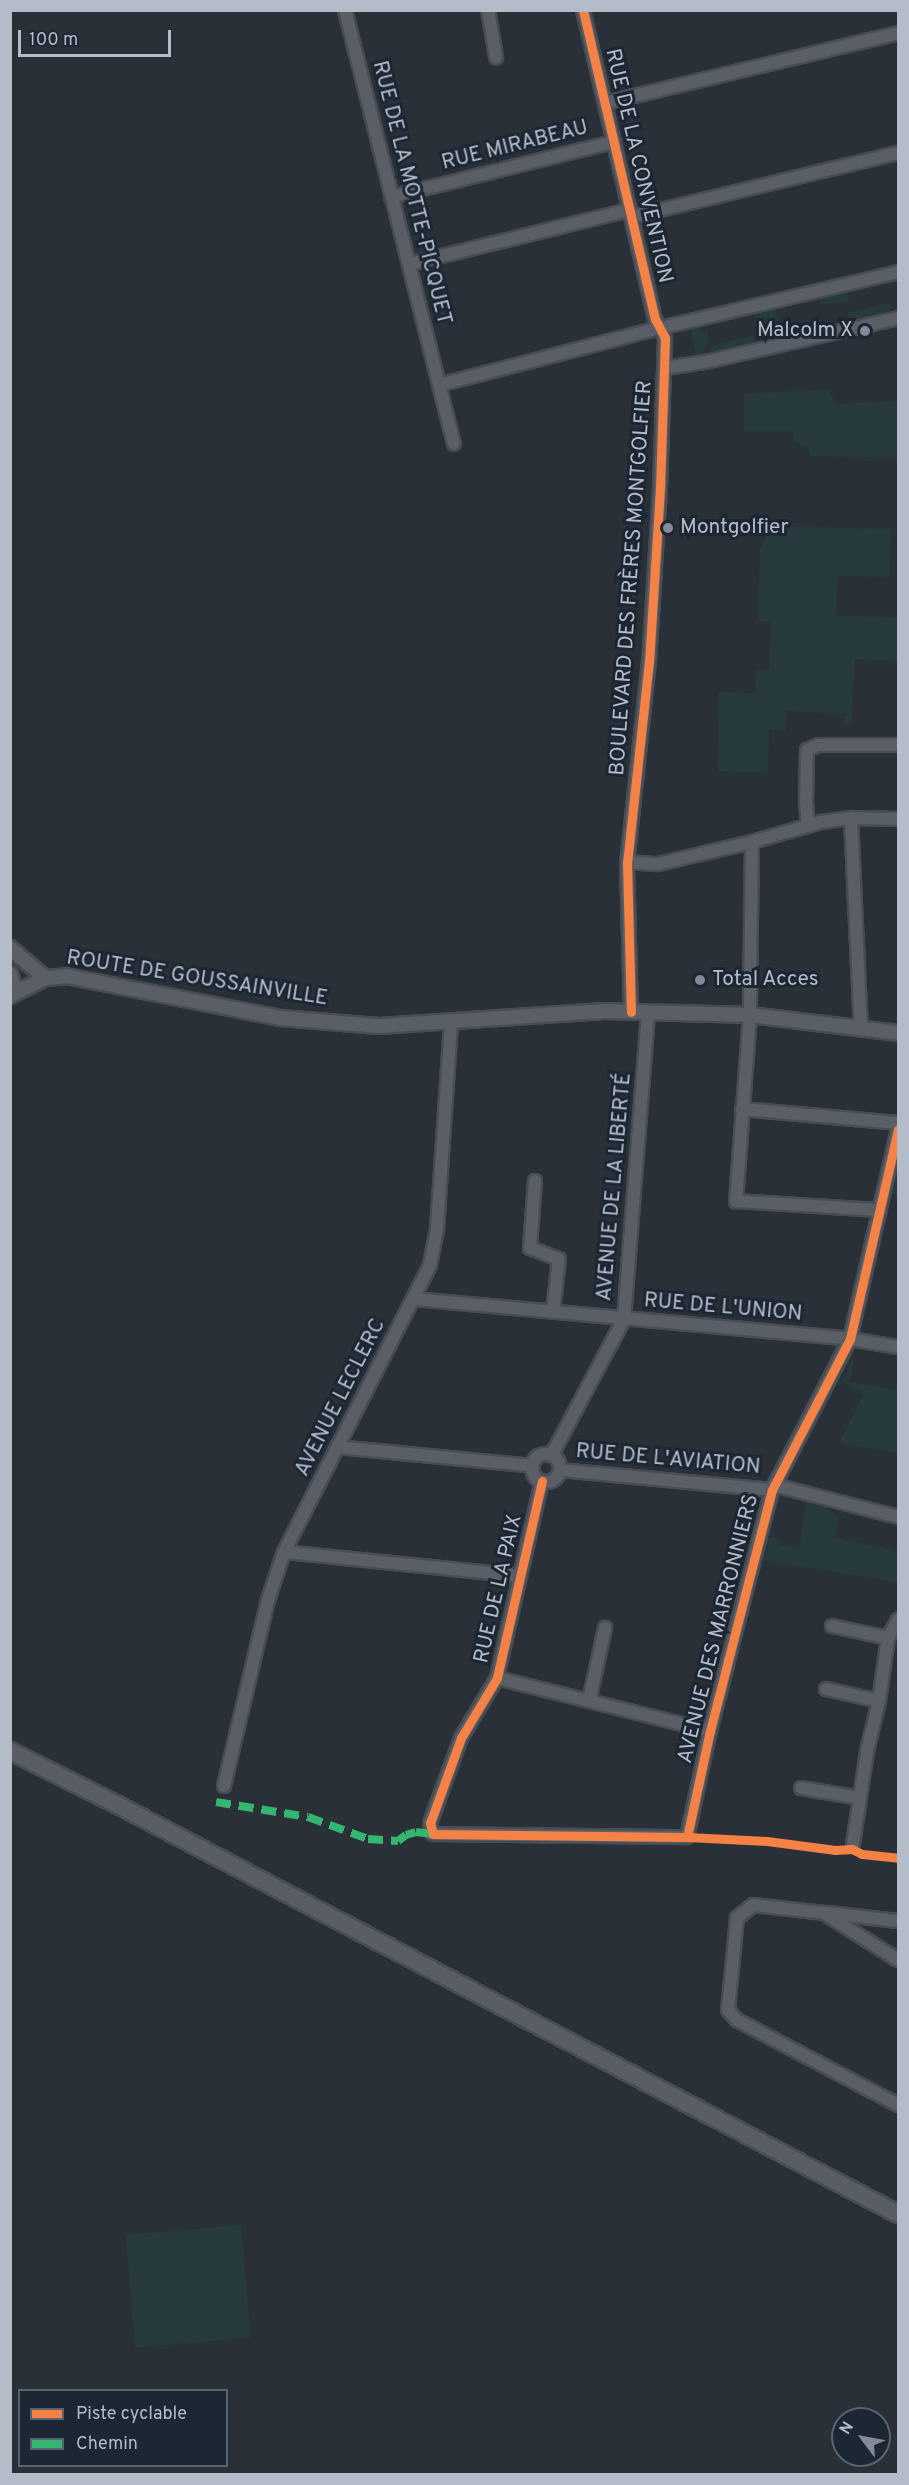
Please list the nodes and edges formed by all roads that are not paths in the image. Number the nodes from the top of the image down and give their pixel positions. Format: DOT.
graph roads {
  1 [pos="345,10"];
  2 [pos="488,10"];
  3 [pos="584,10"];
  4 [pos="898,33"];
  5 [pos="496,57"];
  6 [pos="604,103"];
  7 [pos="614,142"];
  8 [pos="898,153"];
  9 [pos="391,197"];
  10 [pos="630,213"];
  11 [pos="409,264"];
  12 [pos="898,272"];
  13 [pos="898,318"];
  14 [pos="660,328"];
  15 [pos="665,368"];
  16 [pos="439,385"];
  17 [pos="454,443"];
  18 [pos="898,745"];
  19 [pos="851,818"];
  20 [pos="898,819"];
  21 [pos="808,825"];
  22 [pos="752,842"];
  23 [pos="627,862"];
  24 [pos="10,948"];
  25 [pos="10,974"];
  26 [pos="45,978"];
  27 [pos="13,994"];
  28 [pos="631,1012"];
  29 [pos="648,1012"];
  30 [pos="750,1016"];
  31 [pos="451,1021"];
  32 [pos="861,1028"];
  33 [pos="898,1033"];
  34 [pos="742,1109"];
  35 [pos="898,1123"];
  36 [pos="898,1129"];
  37 [pos="535,1182"];
  38 [pos="880,1210"];
  39 [pos="414,1299"];
  40 [pos="553,1312"];
  41 [pos="624,1319"];
  42 [pos="850,1339"];
  43 [pos="898,1347"];
  44 [pos="337,1447"];
  45 [pos="550,1455"];
  46 [pos="532,1466"];
  47 [pos="560,1470"];
  48 [pos="542,1481"];
  49 [pos="773,1487"];
  50 [pos="898,1517"];
  51 [pos="284,1552"];
  52 [pos="520,1576"];
  53 [pos="898,1620"];
  54 [pos="832,1626"];
  55 [pos="605,1628"];
  56 [pos="888,1638"];
  57 [pos="497,1678"];
  58 [pos="826,1689"];
  59 [pos="589,1701"];
  60 [pos="879,1701"];
  61 [pos="710,1731"];
  62 [pos="10,1738"];
  63 [pos="10,1751"];
  64 [pos="224,1786"];
  65 [pos="801,1788"];
  66 [pos="860,1798"];
  67 [pos="116,1803"];
  68 [pos="687,1837"];
  69 [pos="853,1844"];
  70 [pos="824,1913"];
  71 [pos="898,1921"];
  72 [pos="898,1960"];
  73 [pos="898,2105"];
  74 [pos="898,2214"];
  1 -- 9 [label="street, RUE DE LA MOTTE-PICQUET"];
  2 -- 5 [label="street"];
  3 -- 6 [label="street, RUE DE LA CONVENTION"];
  4 -- 6 [label="street"];
  6 -- 7 [label="street, RUE DE LA CONVENTION"];
  7 -- 9 [label="street, RUE MIRABEAU"];
  7 -- 10 [label="street, RUE DE LA CONVENTION"];
  8 -- 10 [label="street"];
  9 -- 11 [label="street, RUE DE LA MOTTE-PICQUET"];
  10 -- 11 [label="street"];
  10 -- 14 [label="street, RUE DE LA CONVENTION"];
  11 -- 16 [label="street, RUE DE LA MOTTE-PICQUET"];
  12 -- 14 [label="street"];
  13 -- 15 [label="street"];
  14 -- 15 [label="street, RUE DE LA CONVENTION"];
  14 -- 16 [label="street"];
  15 -- 23 [label="street, BOULEVARD DES FRÈRES MONTGOLFIER"];
  16 -- 17 [label="street, RUE DE LA MOTTE-PICQUET"];
  18 -- 21 [label="street"];
  19 -- 20 [label="street"];
  19 -- 21 [label="street"];
  19 -- 32 [label="street"];
  21 -- 22 [label="street"];
  22 -- 23 [label="street"];
  22 -- 30 [label="street"];
  23 -- 28 [label="street, BOULEVARD DES FRÈRES MONTGOLFIER"];
  24 -- 26 [label="street, ROUTE DE GOUSSAINVILLE"];
  25 -- 27 [label="street, ROUTE DE GOUSSAINVILLE"];
  26 -- 27 [label="street, ROUTE DE GOUSSAINVILLE"];
  26 -- 31 [label="street, ROUTE DE GOUSSAINVILLE"];
  28 -- 29 [label="street, ROUTE DE GOUSSAINVILLE"];
  28 -- 31 [label="street, ROUTE DE GOUSSAINVILLE"];
  29 -- 30 [label="street, ROUTE DE GOUSSAINVILLE"];
  29 -- 41 [label="street, AVENUE DE LA LIBERTÉ"];
  30 -- 32 [label="street, ROUTE DE GOUSSAINVILLE"];
  30 -- 34 [label="street"];
  31 -- 39 [label="street, AVENUE LECLERC"];
  32 -- 33 [label="street, ROUTE DE GOUSSAINVILLE"];
  34 -- 35 [label="street"];
  34 -- 38 [label="street"];
  36 -- 38 [label="street, AVENUE DES MARRONNIERS"];
  37 -- 40 [label="street"];
  38 -- 42 [label="street, AVENUE DES MARRONNIERS"];
  39 -- 40 [label="street, RUE DE L'UNION"];
  39 -- 44 [label="street, AVENUE LECLERC"];
  40 -- 41 [label="street, RUE DE L'UNION"];
  41 -- 42 [label="street, RUE DE L'UNION"];
  41 -- 45 [label="street, AVENUE DE LA LIBERTÉ"];
  42 -- 43 [label="street, RUE DE L'UNION"];
  42 -- 49 [label="street, AVENUE DES MARRONNIERS"];
  44 -- 46 [label="street"];
  44 -- 51 [label="street, AVENUE LECLERC"];
  45 -- 46 [label="street"];
  45 -- 47 [label="street"];
  46 -- 48 [label="street"];
  47 -- 48 [label="street"];
  47 -- 49 [label="street, RUE DE L'AVIATION"];
  48 -- 52 [label="street, RUE DE LA PAIX"];
  49 -- 50 [label="street, RUE DE L'AVIATION"];
  49 -- 61 [label="street, AVENUE DES MARRONNIERS"];
  51 -- 52 [label="street"];
  51 -- 64 [label="street, AVENUE LECLERC"];
  52 -- 57 [label="street, RUE DE LA PAIX"];
  53 -- 56 [label="street"];
  54 -- 56 [label="street"];
  55 -- 59 [label="street"];
  56 -- 60 [label="street"];
  57 -- 59 [label="street"];
  57 -- 68 [label="street, RUE DE LA PAIX"];
  58 -- 60 [label="street"];
  59 -- 61 [label="street"];
  60 -- 66 [label="street"];
  61 -- 68 [label="street, AVENUE DES MARRONNIERS"];
  62 -- 67 [label="main road"];
  63 -- 67 [label="main road"];
  65 -- 66 [label="street"];
  66 -- 69 [label="street"];
  67 -- 74 [label="main road"];
  70 -- 71 [label="street"];
  70 -- 72 [label="street"];
  70 -- 73 [label="street"];
}
